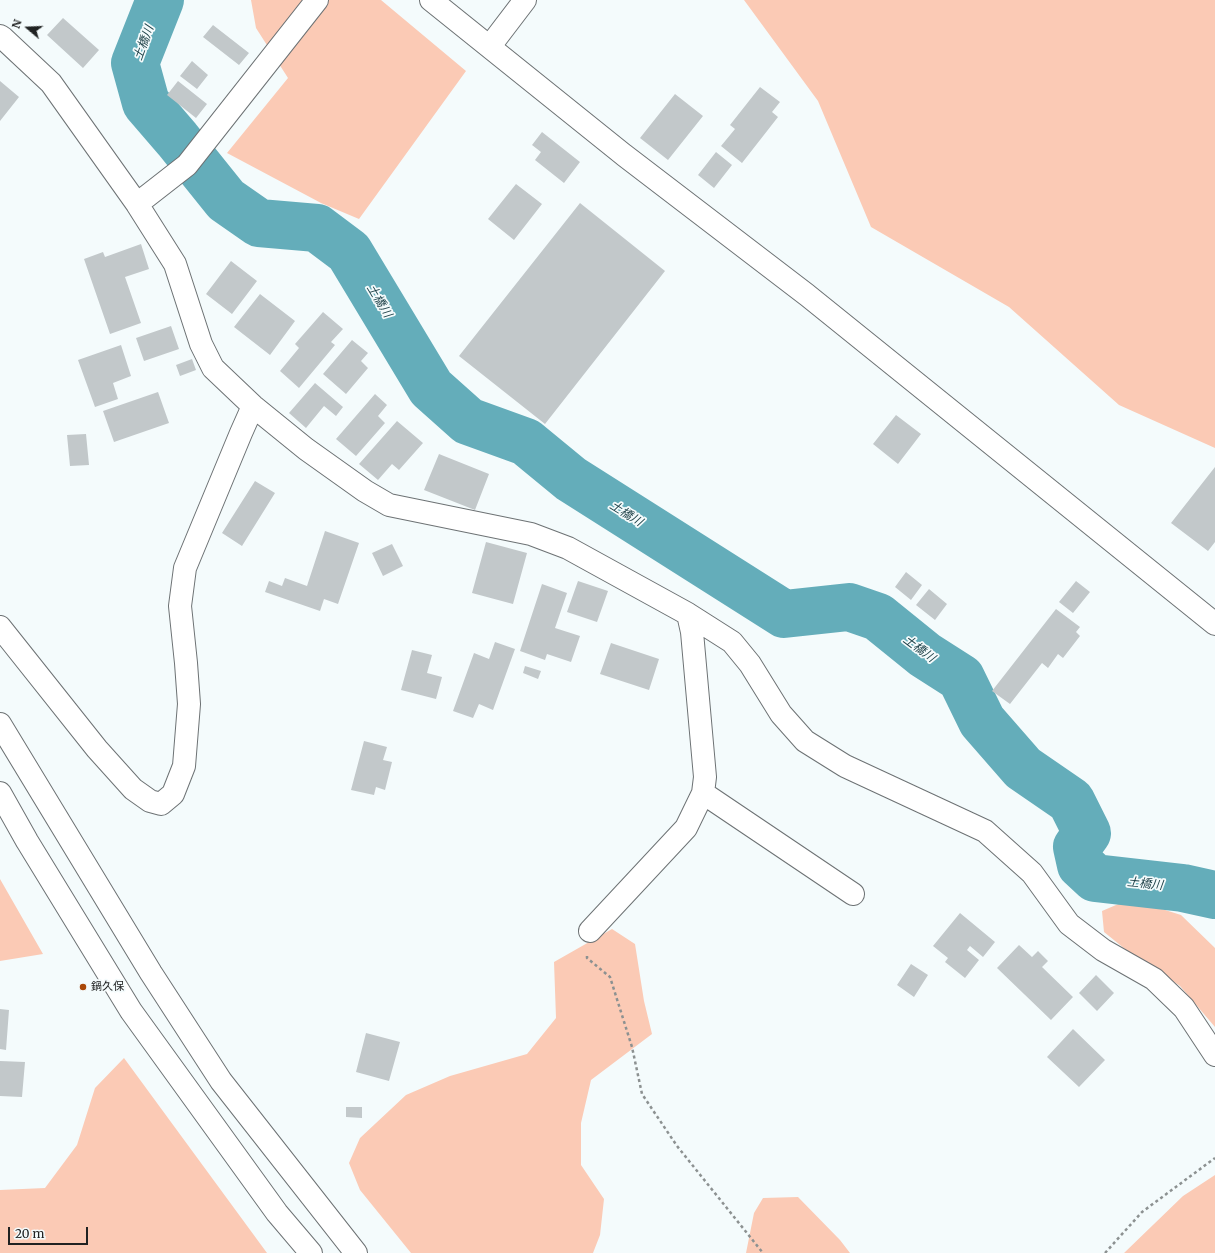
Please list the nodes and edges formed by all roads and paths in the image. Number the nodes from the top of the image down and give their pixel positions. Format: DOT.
graph roads {
  1 [pos="317,0"];
  2 [pos="431,0"];
  3 [pos="525,0"];
  4 [pos="0,36"];
  5 [pos="490,46"];
  6 [pos="137,204"];
  7 [pos="253,406"];
  8 [pos="688,614"];
  9 [pos="1215,624"];
  10 [pos="0,627"];
  11 [pos="0,724"];
  12 [pos="0,793"];
  13 [pos="703,793"];
  14 [pos="853,894"];
  15 [pos="590,931"];
  16 [pos="1215,1055"];
  17 [pos="1215,1158"];
  18 [pos="311,1253"];
  19 [pos="356,1253"];
  20 [pos="763,1253"];
  21 [pos="1105,1253"];
  1 -- 6 [label="street"];
  2 -- 5 [label="street"];
  3 -- 5 [label="street"];
  4 -- 6 [label="street"];
  5 -- 9 [label="street"];
  6 -- 7 [label="street"];
  7 -- 8 [label="street"];
  7 -- 10 [label="street"];
  8 -- 13 [label="street"];
  8 -- 16 [label="street"];
  11 -- 19 [label="street"];
  12 -- 18 [label="street"];
  13 -- 14 [label="street"];
  13 -- 15 [label="street"];
  15 -- 20 [label="path"];
  17 -- 21 [label="path"];
}
